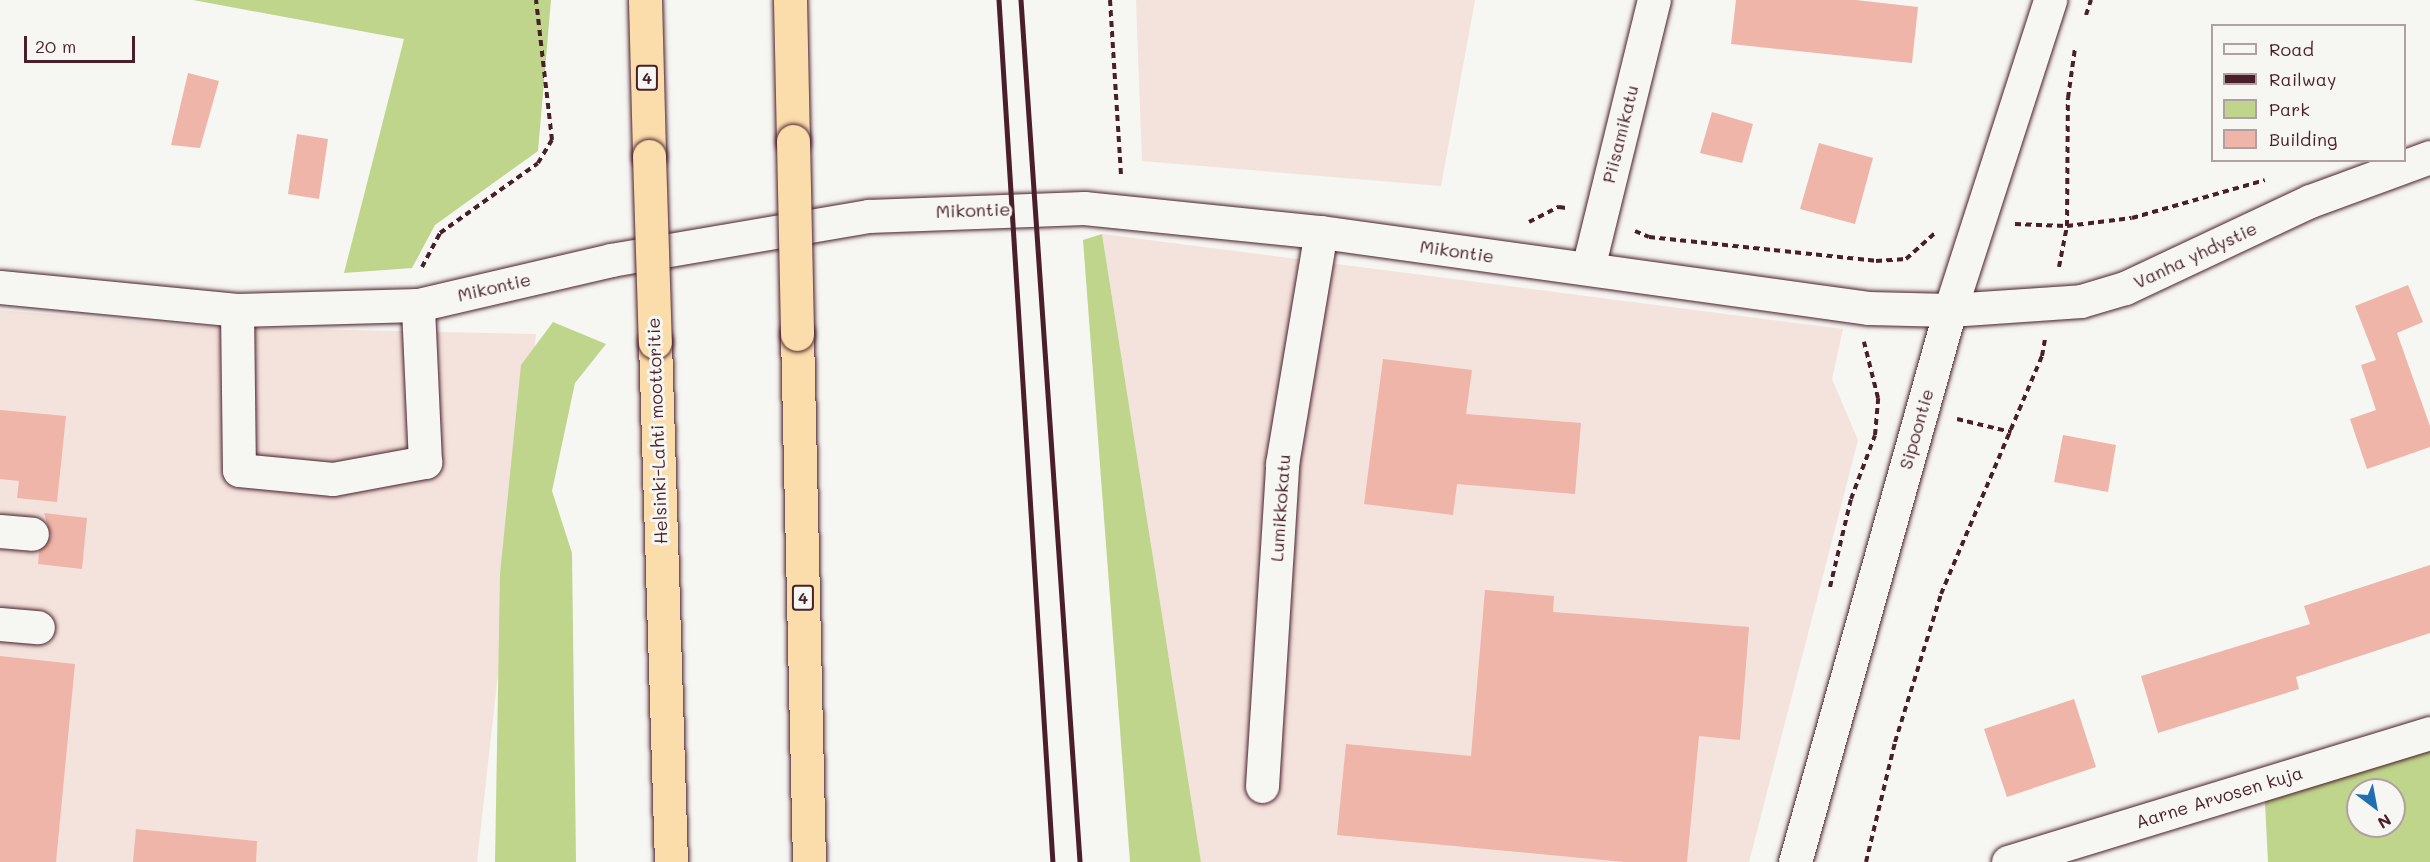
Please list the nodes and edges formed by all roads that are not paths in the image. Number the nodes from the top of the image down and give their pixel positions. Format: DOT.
graph roads {
  1 [pos="645,0"];
  2 [pos="790,0"];
  3 [pos="1654,0"];
  4 [pos="2050,0"];
  5 [pos="2430,157"];
  6 [pos="1321,232"];
  7 [pos="1588,268"];
  8 [pos="0,287"];
  9 [pos="417,292"];
  10 [pos="237,310"];
  11 [pos="1950,310"];
  12 [pos="0,531"];
  13 [pos="32,534"];
  14 [pos="0,624"];
  15 [pos="38,627"];
  16 [pos="2430,733"];
  17 [pos="1262,786"];
  18 [pos="671,862"];
  19 [pos="809,862"];
  20 [pos="1795,862"];
  21 [pos="2008,862"];
  1 -- 18 [label="highway, Helsinki-Lahti moottoritie / 4, bridge"];
  2 -- 19 [label="highway, 4, bridge"];
  3 -- 7 [label="street, Piisamikatu"];
  4 -- 11 [label="street, Sipoontie"];
  5 -- 11 [label="street, Vanha yhdystie"];
  6 -- 7 [label="street, Mikontie"];
  6 -- 9 [label="street, Mikontie"];
  6 -- 17 [label="street, Lumikkokatu"];
  7 -- 11 [label="street, Mikontie"];
  8 -- 10 [label="street, Mikontie"];
  9 -- 10 [label="street, Mikontie"];
  9 -- 10 [label="street"];
  11 -- 20 [label="street, Sipoontie"];
  12 -- 13 [label="street"];
  14 -- 15 [label="street"];
  16 -- 21 [label="street, Aarne Arvosen kuja"];
}
